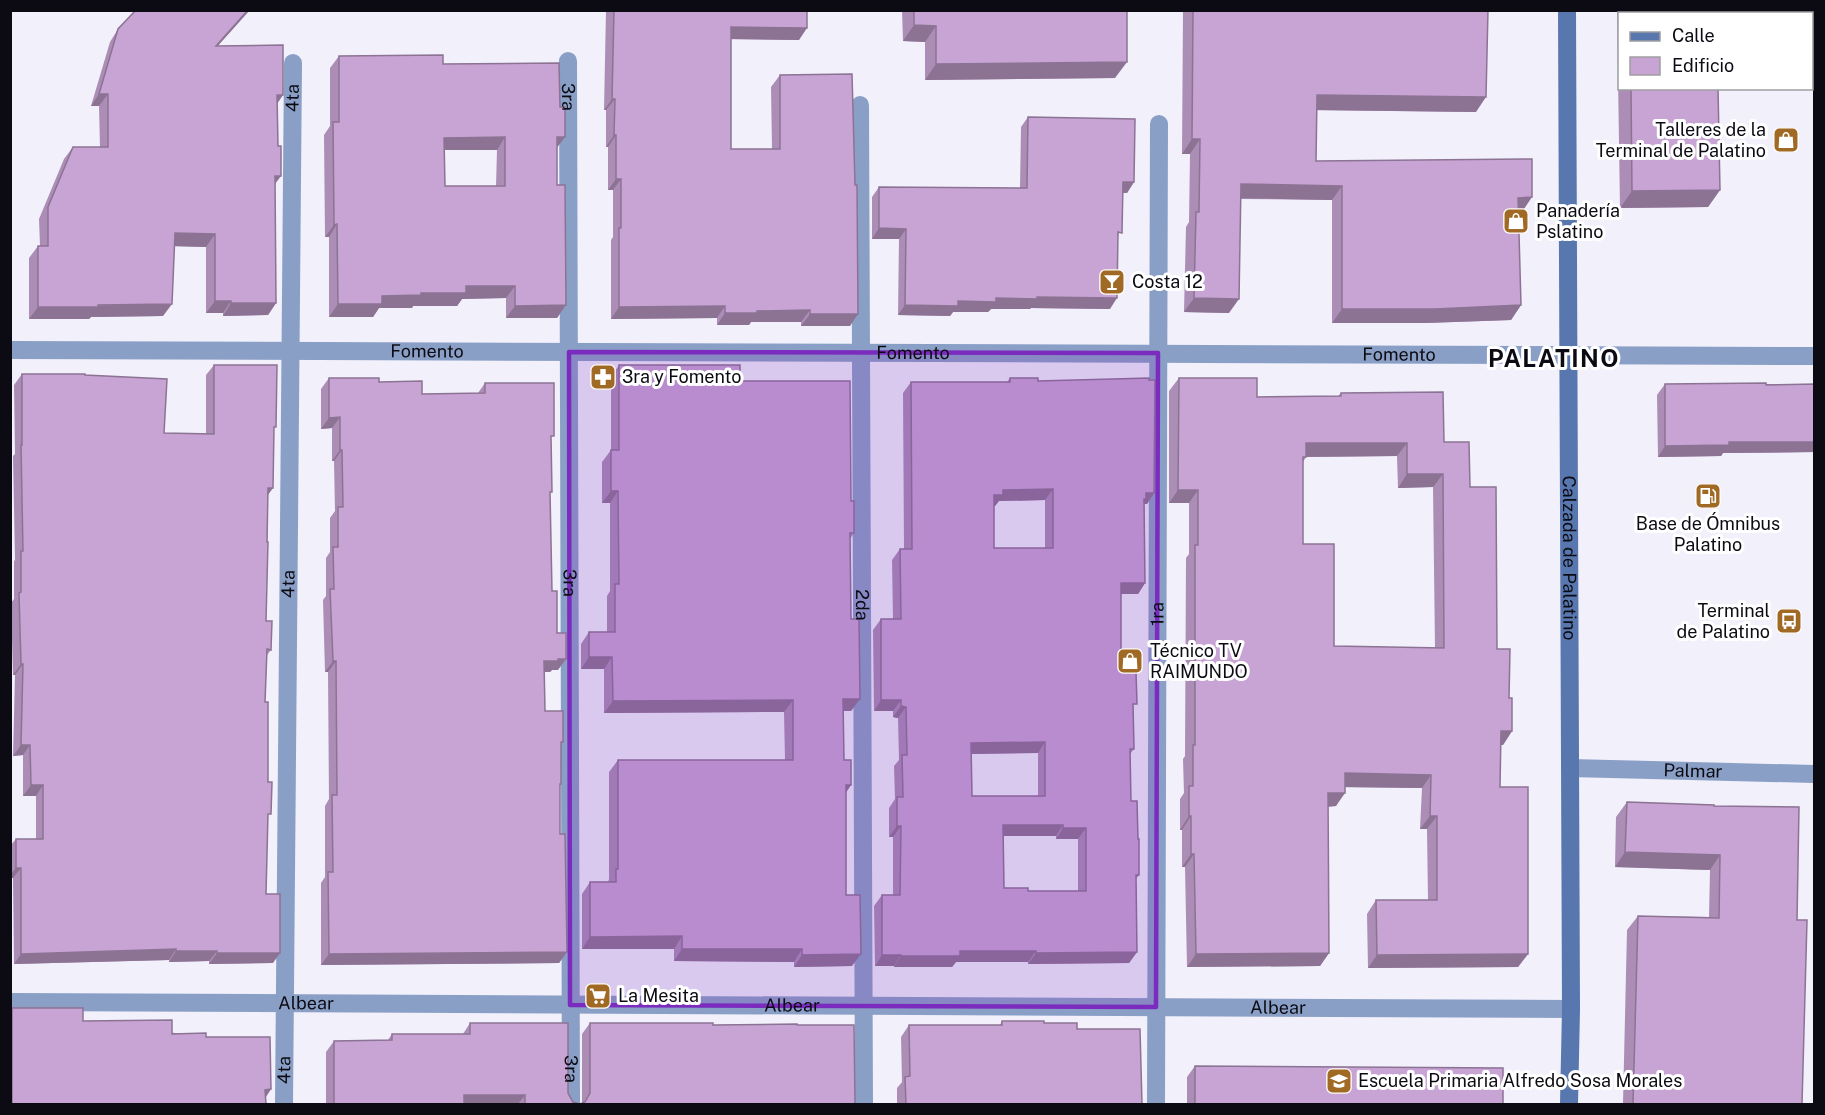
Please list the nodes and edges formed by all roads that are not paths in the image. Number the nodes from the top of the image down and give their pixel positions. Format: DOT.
graph roads {
  1 [pos="1567,10"];
  2 [pos="568,61"];
  3 [pos="293,63"];
  4 [pos="860,105"];
  5 [pos="1159,124"];
  6 [pos="10,350"];
  7 [pos="291,351"];
  8 [pos="569,352"];
  9 [pos="861,353"];
  10 [pos="1158,354"];
  11 [pos="1568,355"];
  12 [pos="1815,356"];
  13 [pos="1570,768"];
  14 [pos="1815,774"];
  15 [pos="10,1002"];
  16 [pos="285,1004"];
  17 [pos="570,1005"];
  18 [pos="863,1006"];
  19 [pos="1156,1007"];
  20 [pos="1571,1008"];
  21 [pos="284,1104"];
  22 [pos="571,1104"];
  23 [pos="864,1104"];
  24 [pos="1156,1104"];
  25 [pos="1569,1104"];
  1 -- 11 [label="street, Calzada de Palatino"];
  2 -- 8 [label="street, 3ra"];
  3 -- 7 [label="street, 4ta"];
  4 -- 9 [label="street, 2da"];
  5 -- 10 [label="street, 1ra"];
  6 -- 7 [label="street, Fomento"];
  7 -- 8 [label="street, Fomento"];
  7 -- 16 [label="street, 4ta"];
  8 -- 9 [label="street, Fomento"];
  8 -- 17 [label="street, 3ra"];
  9 -- 10 [label="street, Fomento"];
  9 -- 18 [label="street, 2da"];
  10 -- 11 [label="street, Fomento"];
  10 -- 19 [label="street, 1ra"];
  11 -- 12 [label="street, Fomento"];
  11 -- 13 [label="street, Calzada de Palatino"];
  13 -- 14 [label="street, Palmar"];
  13 -- 20 [label="street, Calzada de Palatino"];
  15 -- 16 [label="street, Albear"];
  16 -- 17 [label="street, Albear"];
  16 -- 21 [label="street, 4ta"];
  17 -- 18 [label="street, Albear"];
  17 -- 22 [label="street, 3ra"];
  18 -- 19 [label="street, Albear"];
  18 -- 23 [label="street, 2da"];
  19 -- 20 [label="street, Albear"];
  19 -- 24 [label="street, 1ra"];
  20 -- 25 [label="street, Calzada de Palatino"];
}
